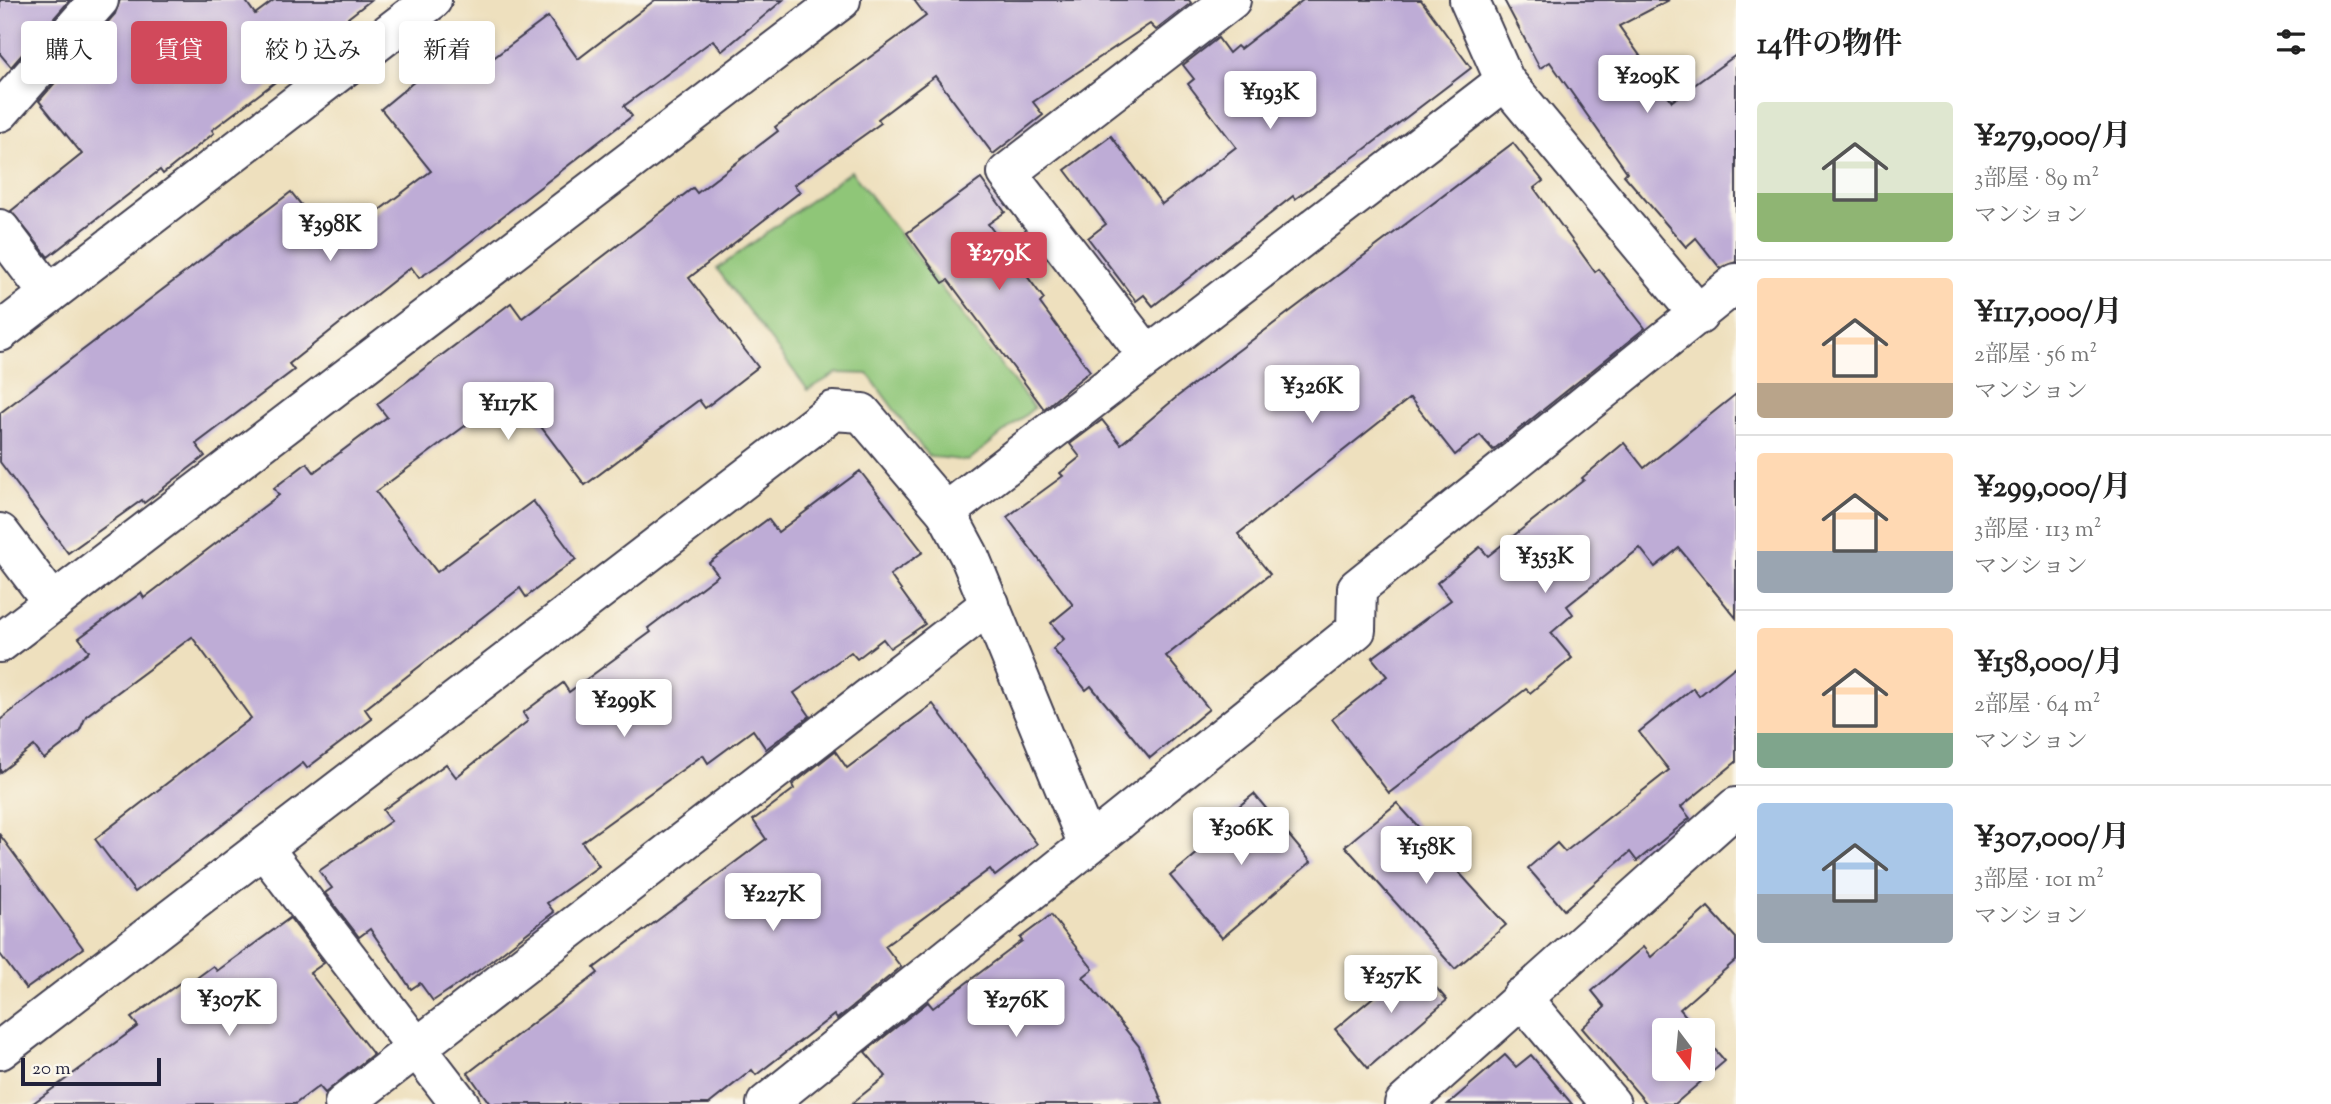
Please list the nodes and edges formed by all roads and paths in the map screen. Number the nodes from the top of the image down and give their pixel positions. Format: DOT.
graph roads {
  1 [pos="99,0"];
  2 [pos="432,0"];
  3 [pos="841,0"];
  4 [pos="1231,0"];
  5 [pos="1469,0"];
  6 [pos="1505,81"];
  7 [pos="0,112"];
  8 [pos="0,229"];
  9 [pos="1736,283"];
  10 [pos="50,294"];
  11 [pos="1699,315"];
  12 [pos="0,332"];
  13 [pos="1148,356"];
  14 [pos="946,512"];
  15 [pos="0,533"];
  16 [pos="52,603"];
  17 [pos="990,604"];
  18 [pos="0,643"];
  19 [pos="1736,807"];
  20 [pos="1087,845"];
  21 [pos="264,849"];
  22 [pos="1521,997"];
  23 [pos="416,1048"];
  24 [pos="0,1050"];
  25 [pos="344,1104"];
  26 [pos="460,1104"];
  27 [pos="766,1104"];
  28 [pos="1404,1104"];
  29 [pos="1611,1104"];
  1 -- 7 [label="street"];
  2 -- 10 [label="street"];
  3 -- 16 [label="street"];
  4 -- 13 [label="street"];
  5 -- 6 [label="street"];
  6 -- 11 [label="street"];
  6 -- 13 [label="street"];
  8 -- 10 [label="street"];
  9 -- 11 [label="street"];
  10 -- 12 [label="street"];
  11 -- 20 [label="street"];
  13 -- 14 [label="street"];
  14 -- 17 [label="street"];
  14 -- 21 [label="street"];
  15 -- 16 [label="street"];
  16 -- 18 [label="street"];
  17 -- 20 [label="street"];
  17 -- 23 [label="street"];
  19 -- 22 [label="street"];
  20 -- 27 [label="street"];
  21 -- 23 [label="street"];
  21 -- 24 [label="street"];
  22 -- 28 [label="street"];
  22 -- 29 [label="street"];
  23 -- 25 [label="street"];
  23 -- 26 [label="street"];
}
